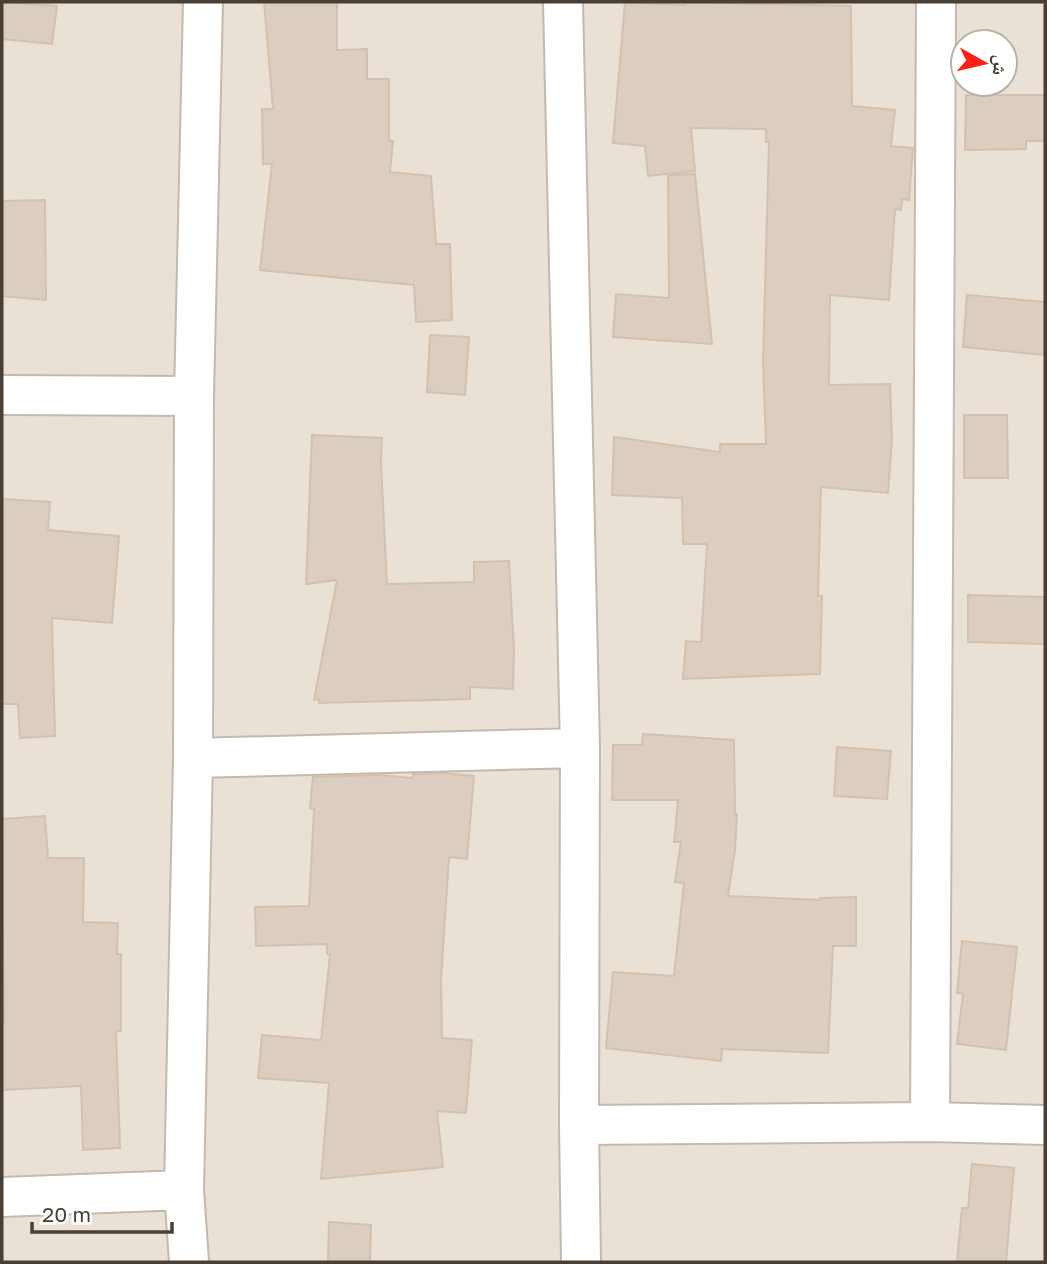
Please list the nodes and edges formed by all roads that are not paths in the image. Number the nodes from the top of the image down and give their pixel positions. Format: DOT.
graph roads {
  1 [pos="204,2"];
  2 [pos="563,2"];
  3 [pos="936,2"];
  4 [pos="2,395"];
  5 [pos="194,396"];
  6 [pos="580,748"];
  7 [pos="193,758"];
  8 [pos="930,1122"];
  9 [pos="579,1125"];
  10 [pos="1045,1125"];
  11 [pos="184,1191"];
  12 [pos="2,1197"];
  13 [pos="189,1262"];
  14 [pos="581,1262"];
  1 -- 5 [label="street"];
  2 -- 6 [label="street"];
  3 -- 8 [label="street"];
  4 -- 5 [label="street"];
  5 -- 7 [label="street"];
  6 -- 7 [label="street"];
  6 -- 9 [label="street"];
  7 -- 11 [label="street"];
  8 -- 9 [label="street"];
  8 -- 10 [label="street"];
  9 -- 14 [label="street"];
  11 -- 12 [label="street"];
  11 -- 13 [label="street"];
}
